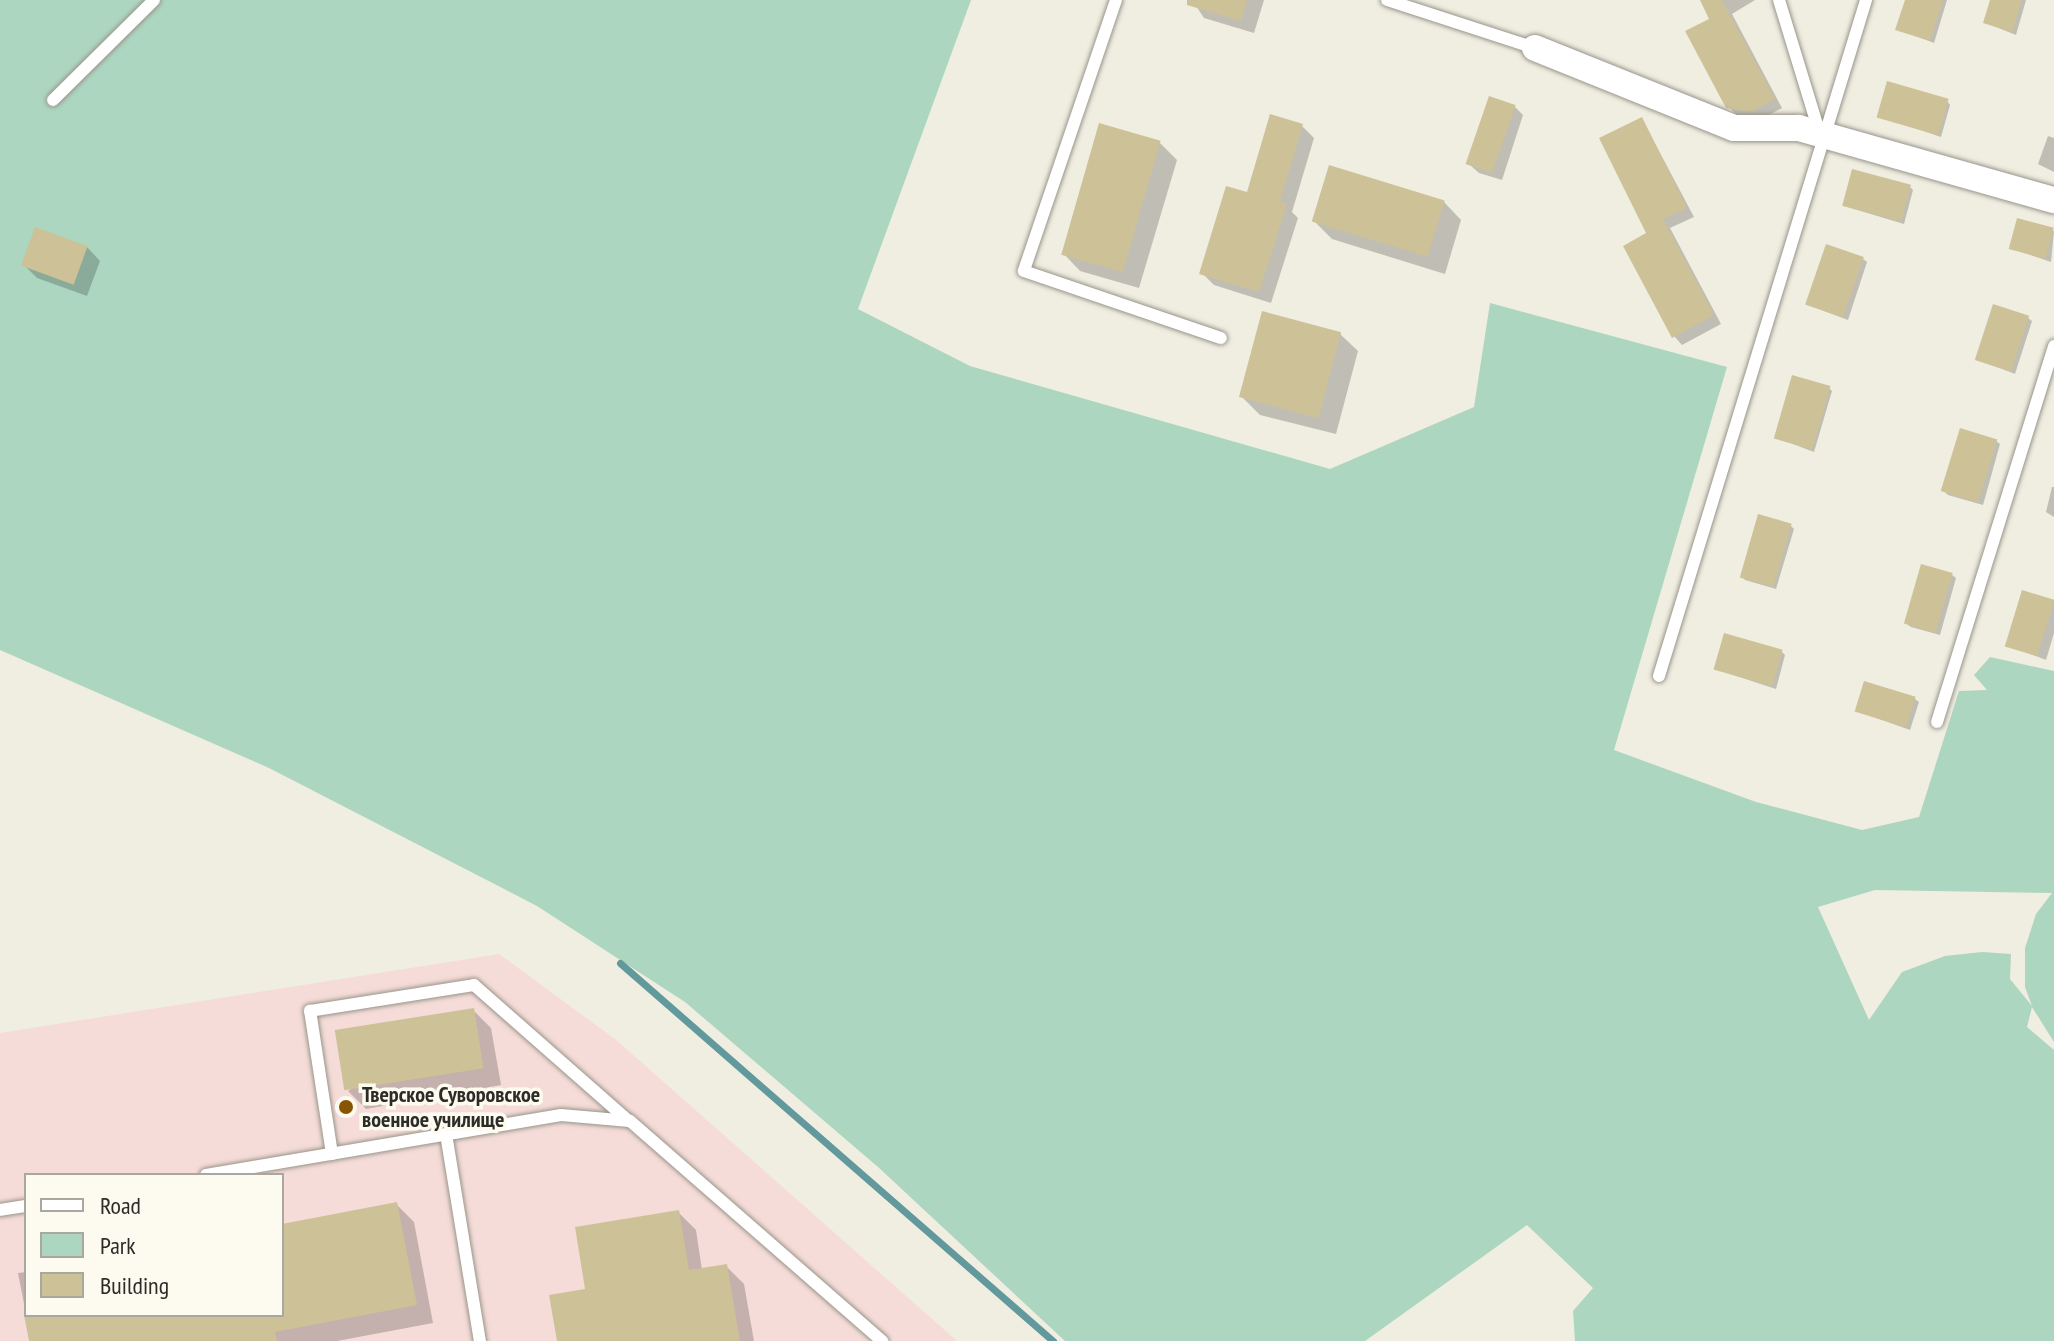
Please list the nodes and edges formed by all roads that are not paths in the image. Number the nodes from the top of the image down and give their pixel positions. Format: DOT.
graph roads {
  1 [pos="154,0"];
  2 [pos="1116,0"];
  3 [pos="1387,0"];
  4 [pos="1779,0"];
  5 [pos="1866,0"];
  6 [pos="1535,48"];
  7 [pos="53,100"];
  8 [pos="1824,135"];
  9 [pos="2054,200"];
  10 [pos="1221,338"];
  11 [pos="2054,346"];
  12 [pos="1659,676"];
  13 [pos="1937,722"];
  14 [pos="630,1121"];
  15 [pos="446,1134"];
  16 [pos="332,1154"];
  17 [pos="218,1173"];
  18 [pos="24,1206"];
  19 [pos="0,1210"];
  20 [pos="480,1341"];
  21 [pos="882,1341"];
  1 -- 7 [label="lane"];
  2 -- 10 [label="lane"];
  3 -- 6 [label="lane"];
  4 -- 8 [label="lane"];
  5 -- 8 [label="lane"];
  6 -- 8 [label="street"];
  8 -- 9 [label="street"];
  8 -- 12 [label="lane"];
  11 -- 13 [label="lane"];
  14 -- 15 [label="lane"];
  14 -- 16 [label="lane"];
  14 -- 21 [label="lane"];
  15 -- 16 [label="lane"];
  15 -- 20 [label="lane"];
  16 -- 17 [label="lane"];
  18 -- 19 [label="lane"];
}
